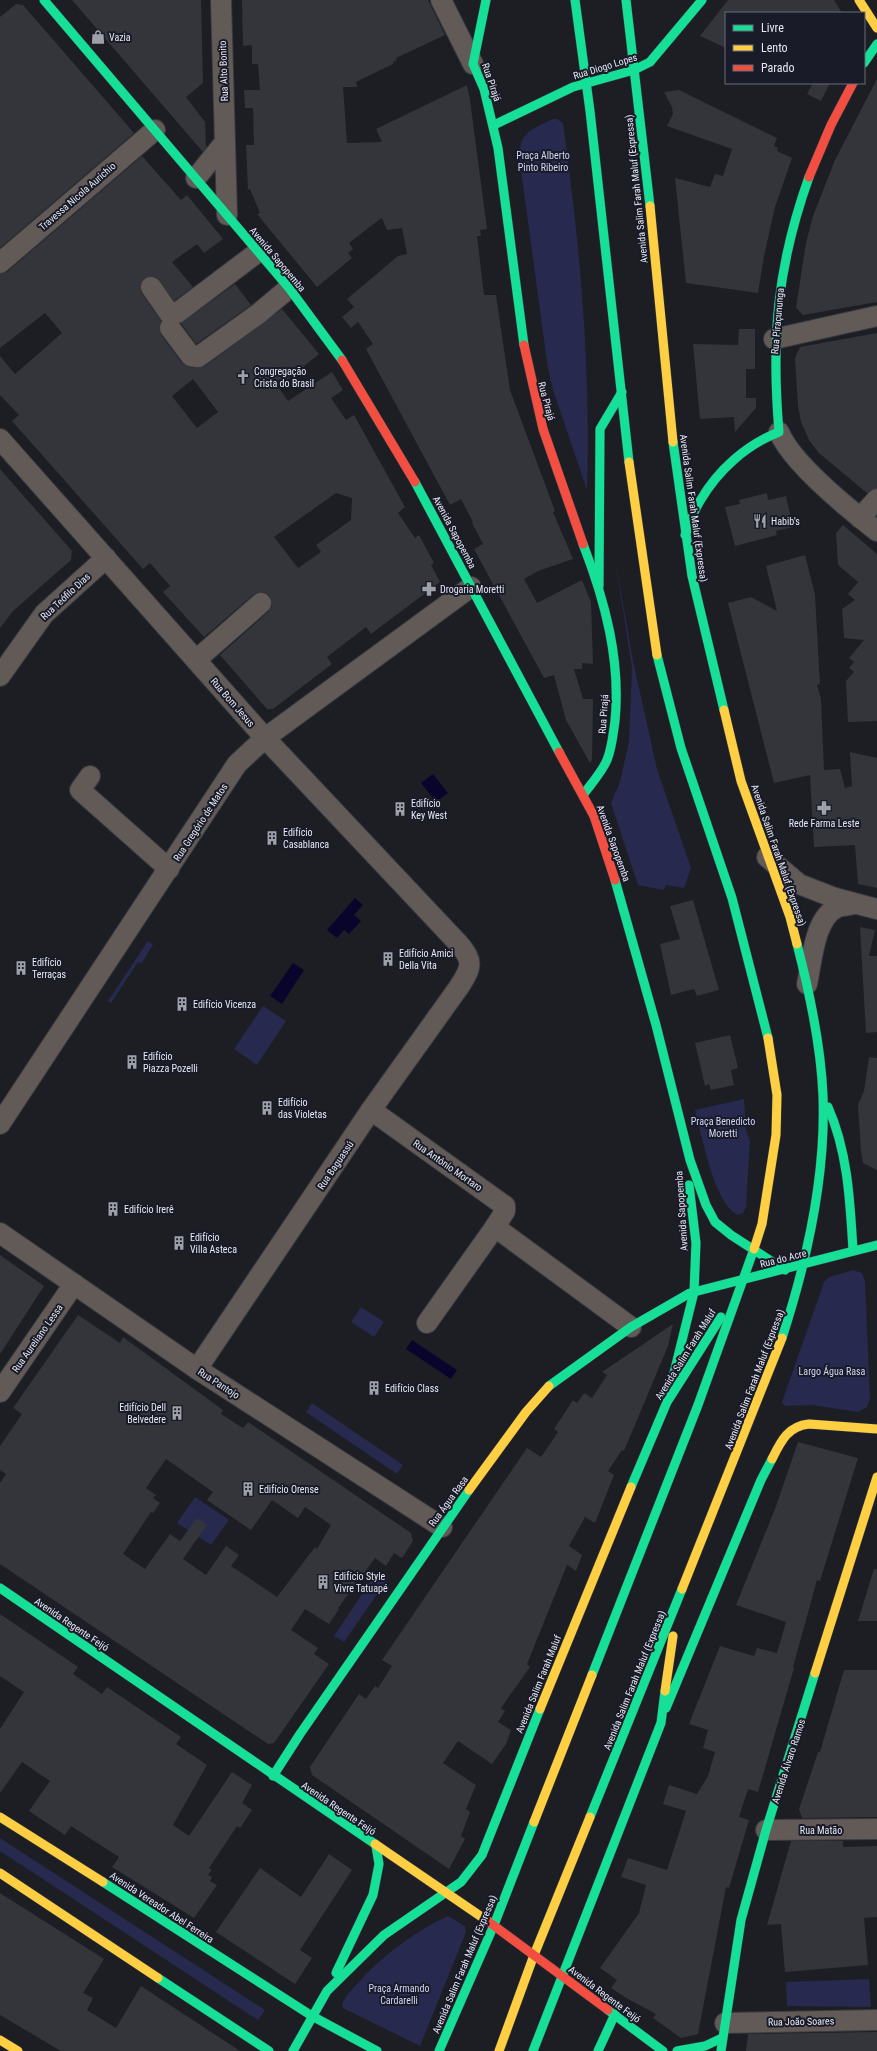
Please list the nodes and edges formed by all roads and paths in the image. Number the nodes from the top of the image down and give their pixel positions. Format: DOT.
graph roads {
  1 [pos="44,0"];
  2 [pos="221,0"];
  3 [pos="441,0"];
  4 [pos="486,0"];
  5 [pos="575,0"];
  6 [pos="626,0"];
  7 [pos="702,0"];
  8 [pos="859,0"];
  9 [pos="877,28"];
  10 [pos="877,44"];
  11 [pos="865,62"];
  12 [pos="473,64"];
  13 [pos="634,70"];
  14 [pos="585,83"];
  15 [pos="853,84"];
  16 [pos="494,125"];
  17 [pos="155,130"];
  18 [pos="225,142"];
  19 [pos="196,178"];
  20 [pos="227,215"];
  21 [pos="258,252"];
  22 [pos="0,263"];
  23 [pos="151,286"];
  24 [pos="289,288"];
  25 [pos="877,316"];
  26 [pos="170,328"];
  27 [pos="774,339"];
  28 [pos="622,392"];
  29 [pos="779,432"];
  30 [pos="0,439"];
  31 [pos="877,499"];
  32 [pos="860,518"];
  33 [pos="877,531"];
  34 [pos="685,535"];
  35 [pos="106,558"];
  36 [pos="599,586"];
  37 [pos="471,587"];
  38 [pos="261,603"];
  39 [pos="196,660"];
  40 [pos="0,676"];
  41 [pos="265,738"];
  42 [pos="90,776"];
  43 [pos="584,795"];
  44 [pos="767,857"];
  45 [pos="169,869"];
  46 [pos="853,904"];
  47 [pos="877,909"];
  48 [pos="470,961"];
  49 [pos="808,984"];
  50 [pos="823,1097"];
  51 [pos="371,1110"];
  52 [pos="0,1124"];
  53 [pos="690,1160"];
  54 [pos="496,1227"];
  55 [pos="0,1233"];
  56 [pos="877,1245"];
  57 [pos="877,1248"];
  58 [pos="755,1249"];
  59 [pos="853,1250"];
  60 [pos="803,1266"];
  61 [pos="785,1270"];
  62 [pos="745,1278"];
  63 [pos="74,1284"];
  64 [pos="694,1292"];
  65 [pos="427,1323"];
  66 [pos="631,1326"];
  67 [pos="197,1369"];
  68 [pos="0,1392"];
  69 [pos="667,1402"];
  70 [pos="877,1429"];
  71 [pos="877,1477"];
  72 [pos="442,1528"];
  73 [pos="0,1588"];
  74 [pos="677,1603"];
  75 [pos="661,1722"];
  76 [pos="273,1776"];
  77 [pos="0,1816"];
  78 [pos="766,1830"];
  79 [pos="877,1830"];
  80 [pos="376,1846"];
  81 [pos="0,1873"];
  82 [pos="447,1893"];
  83 [pos="494,1925"];
  84 [pos="534,1955"];
  85 [pos="562,1975"];
  86 [pos="327,1991"];
  87 [pos="615,2014"];
  88 [pos="312,2016"];
  89 [pos="877,2020"];
  90 [pos="724,2030"];
  91 [pos="0,2040"];
  92 [pos="18,2051"];
  93 [pos="269,2051"];
  94 [pos="293,2051"];
  95 [pos="377,2051"];
  96 [pos="439,2051"];
  97 [pos="499,2051"];
  98 [pos="533,2051"];
  99 [pos="598,2051"];
  100 [pos="663,2051"];
  101 [pos="677,2051"];
  102 [pos="721,2051"];
  1 -- 17 [label="main road, Avenida Sapopemba"];
  2 -- 18 [label="street, Rua Alto Bonito"];
  3 -- 12 [label="street"];
  4 -- 12 [label="main road, Rua Pirajá"];
  5 -- 14 [label="main road"];
  6 -- 13 [label="main road"];
  7 -- 13 [label="main road, Rua Diogo Lopes"];
  8 -- 9 [label="main road"];
  10 -- 11 [label="main road"];
  12 -- 16 [label="main road, Rua Pirajá"];
  13 -- 14 [label="main road, Rua Diogo Lopes"];
  13 -- 34 [label="main road, Avenida Salim Farah Maluf (Expressa)"];
  14 -- 16 [label="main road, Rua Diogo Lopes"];
  14 -- 28 [label="main road, Avenida Salim Farah Maluf (Expressa)"];
  15 -- 27 [label="main road, Rua Piraçununga"];
  16 -- 36 [label="main road, Rua Pirajá"];
  17 -- 19 [label="main road, Avenida Sapopemba"];
  17 -- 22 [label="street, Travessa Nicola Aurichio"];
  18 -- 19 [label="street"];
  18 -- 20 [label="street, Rua Alto Bonito"];
  19 -- 20 [label="main road, Avenida Sapopemba"];
  20 -- 21 [label="main road, Avenida Sapopemba"];
  21 -- 23 [label="street"];
  21 -- 24 [label="main road, Avenida Sapopemba"];
  24 -- 26 [label="street"];
  24 -- 37 [label="main road, Avenida Sapopemba"];
  25 -- 27 [label="street"];
  27 -- 29 [label="main road, Rua Piraçununga"];
  28 -- 36 [label="main road"];
  28 -- 58 [label="main road, Avenida Salim Farah Maluf (Expressa)"];
  29 -- 32 [label="street, Rua Piraçununga"];
  29 -- 34 [label="main road"];
  30 -- 35 [label="street, Rua Bom Jesus"];
  31 -- 32 [label="street"];
  32 -- 33 [label="street, Rua Piraçununga"];
  34 -- 44 [label="main road, Avenida Salim Farah Maluf (Expressa)"];
  35 -- 39 [label="street, Rua Bom Jesus"];
  35 -- 40 [label="street, Rua Teófilo Dias"];
  36 -- 43 [label="main road, Rua Pirajá"];
  37 -- 41 [label="street, Rua Gregório de Matos"];
  37 -- 43 [label="main road, Avenida Sapopemba"];
  38 -- 39 [label="street"];
  39 -- 41 [label="street, Rua Bom Jesus"];
  41 -- 45 [label="street, Rua Gregório de Matos"];
  41 -- 48 [label="street, Rua Bom Jesus"];
  42 -- 45 [label="street"];
  43 -- 53 [label="main road, Avenida Sapopemba"];
  44 -- 46 [label="street"];
  44 -- 49 [label="main road, Avenida Salim Farah Maluf (Expressa)"];
  45 -- 52 [label="street, Rua Gregório de Matos"];
  46 -- 47 [label="street"];
  46 -- 49 [label="street"];
  48 -- 51 [label="street, Rua Baguassú"];
  49 -- 50 [label="main road, Avenida Salim Farah Maluf (Expressa)"];
  50 -- 59 [label="main road"];
  50 -- 60 [label="main road, Avenida Salim Farah Maluf (Expressa)"];
  51 -- 54 [label="street, Rua Antônio Mortaro"];
  51 -- 67 [label="street, Rua Baguassú"];
  53 -- 58 [label="main road, Avenida Sapopemba"];
  53 -- 64 [label="main road, Avenida Sapopemba"];
  54 -- 65 [label="street, Rua Antônio Mortaro"];
  54 -- 66 [label="street"];
  55 -- 63 [label="street, Rua Pantojo"];
  56 -- 57 [label="street"];
  56 -- 59 [label="main road, Rua do Acre"];
  58 -- 61 [label="main road, Avenida Sapopemba"];
  58 -- 62 [label="main road, Avenida Salim Farah Maluf (Expressa)"];
  59 -- 60 [label="main road, Rua do Acre"];
  60 -- 61 [label="main road, Rua do Acre"];
  60 -- 74 [label="main road, Avenida Salim Farah Maluf (Expressa)"];
  61 -- 62 [label="main road, Rua do Acre"];
  62 -- 64 [label="main road, Rua do Acre"];
  62 -- 69 [label="main road, Avenida Salim Farah Maluf"];
  62 -- 83 [label="main road, Avenida Salim Farah Maluf (Expressa)"];
  63 -- 67 [label="street, Rua Pantojo"];
  63 -- 68 [label="street, Rua Aureliano Lessa"];
  64 -- 66 [label="main road, Rua Água Rasa"];
  64 -- 69 [label="main road, Avenida Sapopemba"];
  66 -- 72 [label="main road, Rua Água Rasa"];
  67 -- 72 [label="street, Rua Pantojo"];
  69 -- 82 [label="main road, Avenida Salim Farah Maluf"];
  70 -- 75 [label="main road"];
  71 -- 78 [label="main road, Avenida Álvaro Ramos"];
  72 -- 76 [label="main road, Rua Água Rasa"];
  73 -- 76 [label="main road, Avenida Regente Feijó"];
  74 -- 75 [label="main road"];
  74 -- 84 [label="main road, Avenida Salim Farah Maluf (Expressa)"];
  75 -- 85 [label="main road"];
  76 -- 80 [label="main road, Avenida Regente Feijó"];
  77 -- 88 [label="main road, Avenida Vereador Abel Ferreira"];
  78 -- 79 [label="street, Rua Matão"];
  78 -- 90 [label="main road, Avenida Álvaro Ramos"];
  80 -- 82 [label="main road, Avenida Regente Feijó"];
  80 -- 86 [label="main road"];
  81 -- 93 [label="main road"];
  82 -- 83 [label="main road, Avenida Regente Feijó"];
  82 -- 86 [label="main road, Avenida Salim Farah Maluf"];
  83 -- 84 [label="main road, Avenida Regente Feijó"];
  83 -- 96 [label="main road, Avenida Salim Farah Maluf (Expressa)"];
  84 -- 85 [label="main road, Avenida Regente Feijó"];
  84 -- 97 [label="main road, Avenida Salim Farah Maluf (Expressa)"];
  85 -- 87 [label="main road, Avenida Regente Feijó"];
  85 -- 98 [label="main road"];
  86 -- 88 [label="main road, Avenida Salim Farah Maluf"];
  87 -- 99 [label="main road"];
  87 -- 100 [label="main road, Avenida Regente Feijó"];
  88 -- 94 [label="main road, Avenida Salim Farah Maluf"];
  88 -- 95 [label="main road, Avenida Vereador Abel Ferreira"];
  89 -- 90 [label="street, Rua João Soares"];
  90 -- 101 [label="main road"];
  90 -- 102 [label="main road, Avenida Álvaro Ramos"];
  91 -- 92 [label="main road"];
}
